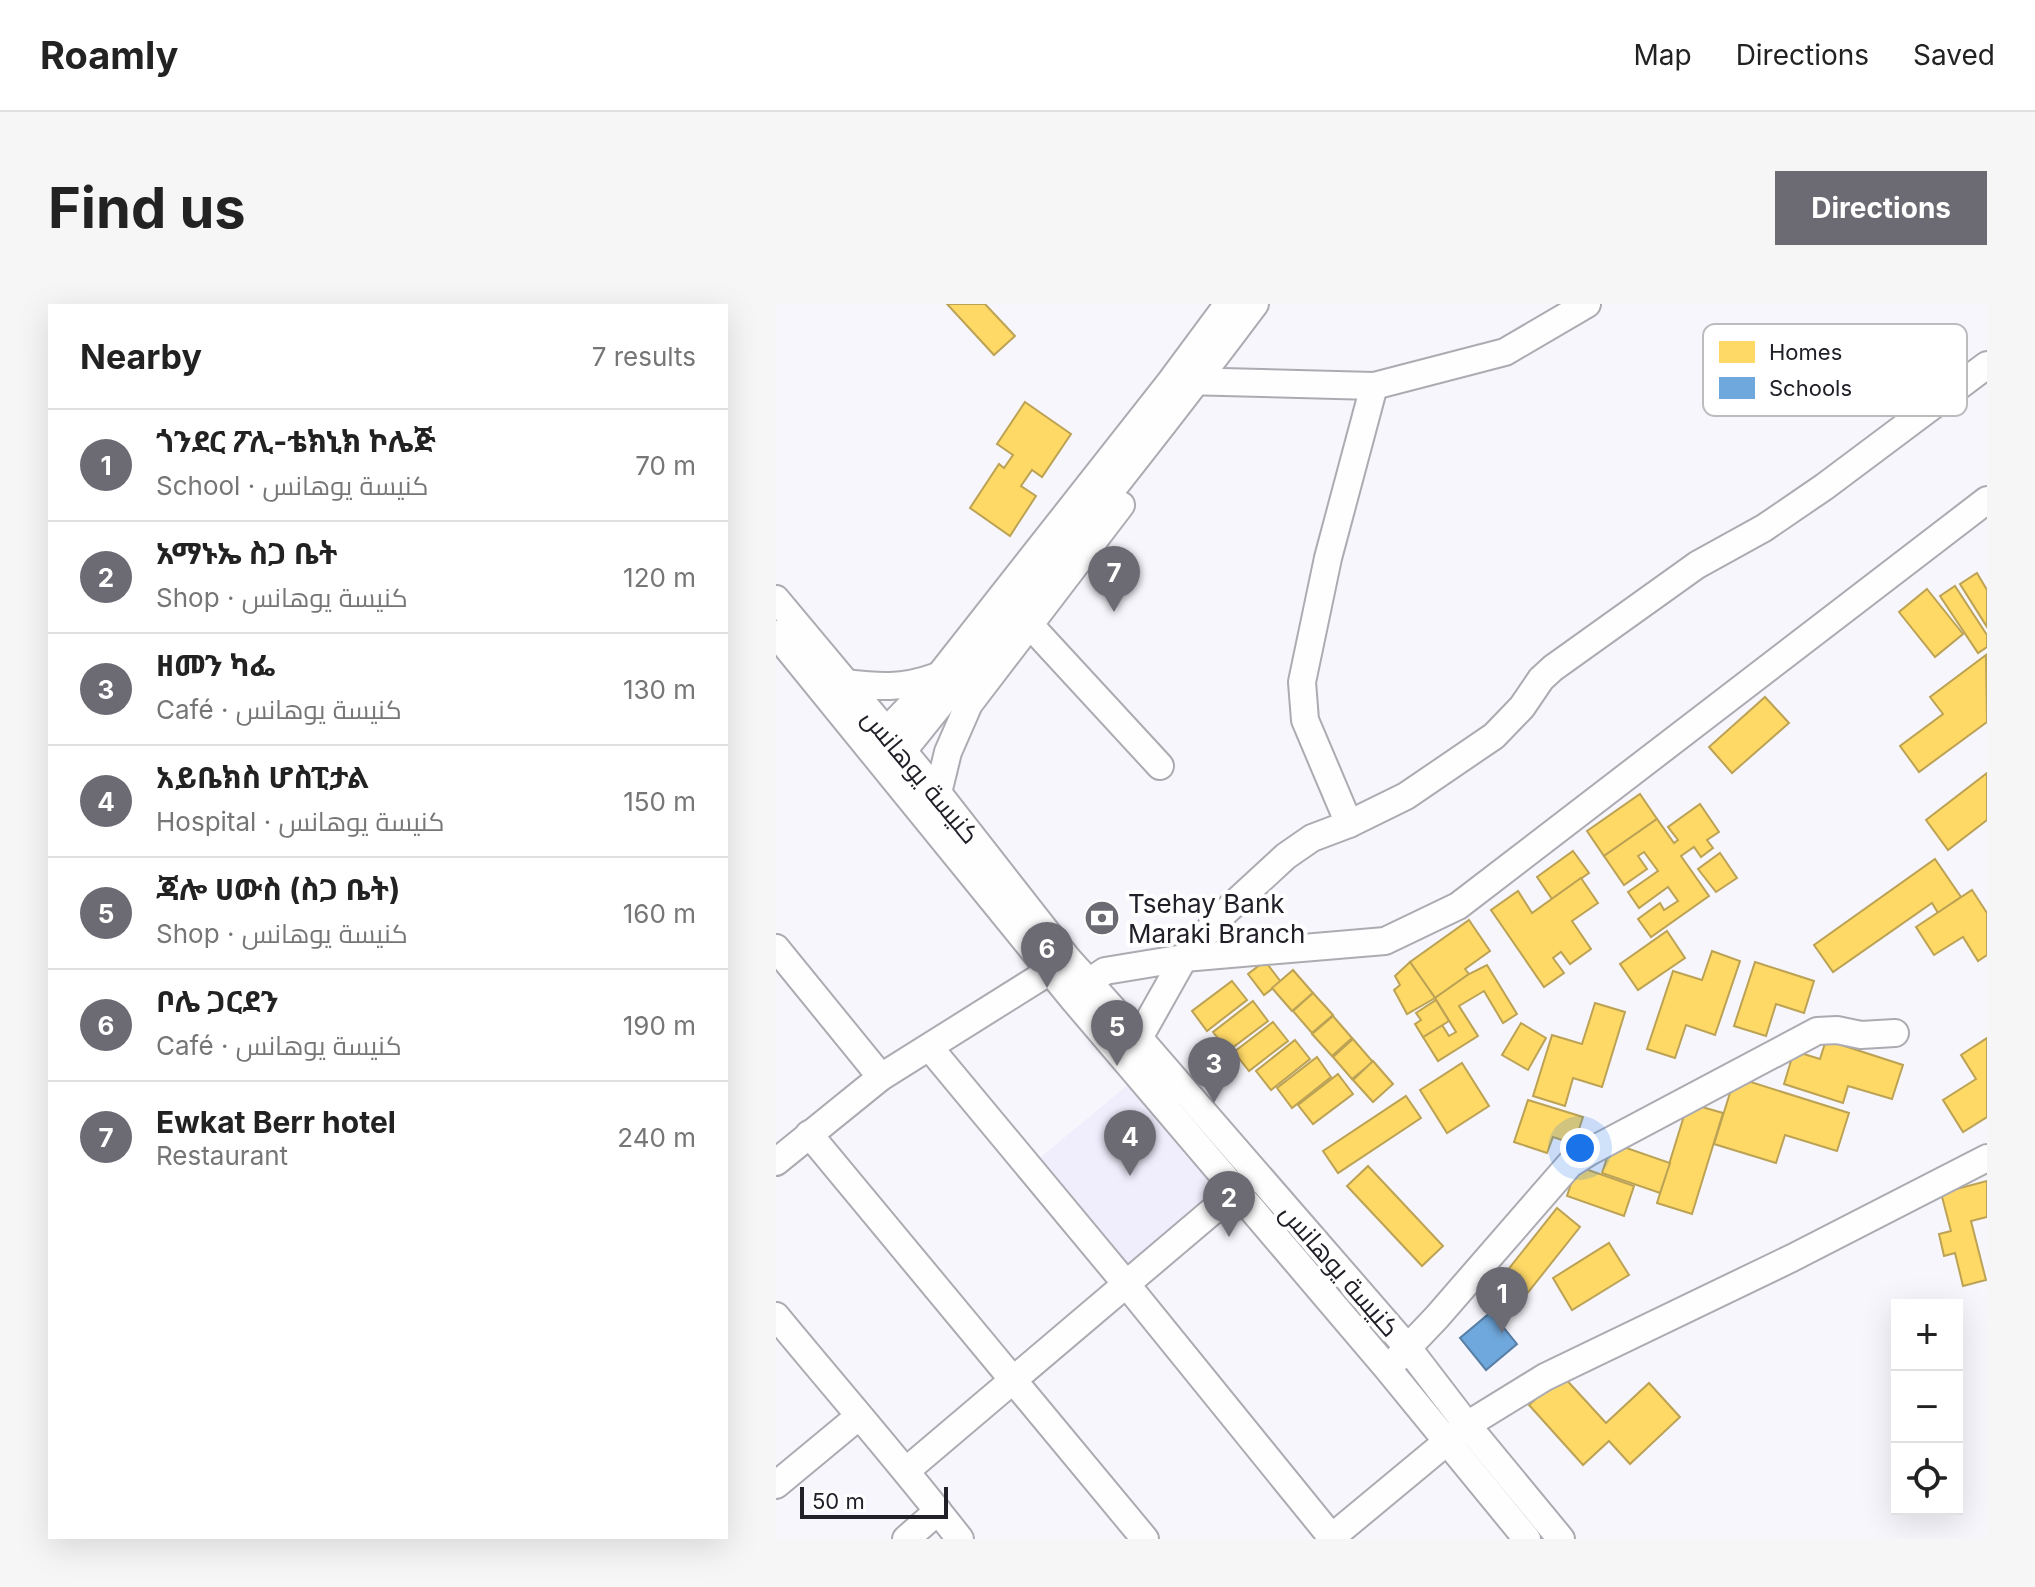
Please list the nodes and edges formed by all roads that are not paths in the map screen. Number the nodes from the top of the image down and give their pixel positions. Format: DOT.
graph roads {
  1 [pos="1228,304"];
  2 [pos="1255,304"];
  3 [pos="1587,304"];
  4 [pos="1987,365"];
  5 [pos="1967,380"];
  6 [pos="1171,381"];
  7 [pos="1206,382"];
  8 [pos="1374,386"];
  9 [pos="1919,416"];
  10 [pos="1987,500"];
  11 [pos="776,599"];
  12 [pos="1029,624"];
  13 [pos="776,634"];
  14 [pos="939,676"];
  15 [pos="844,683"];
  16 [pos="886,750"];
  17 [pos="1160,766"];
  18 [pos="938,793"];
  19 [pos="1349,824"];
  20 [pos="776,948"];
  21 [pos="1184,958"];
  22 [pos="1059,965"];
  23 [pos="1081,990"];
  24 [pos="1895,1033"];
  25 [pos="1130,1046"];
  26 [pos="930,1048"];
  27 [pos="881,1077"];
  28 [pos="809,1134"];
  29 [pos="1987,1158"];
  30 [pos="776,1162"];
  31 [pos="1247,1182"];
  32 [pos="1335,1264"];
  33 [pos="1314,1283"];
  34 [pos="1127,1285"];
  35 [pos="778,1322"];
  36 [pos="1408,1348"];
  37 [pos="1387,1368"];
  38 [pos="1013,1379"];
  39 [pos="858,1417"];
  40 [pos="1458,1434"];
  41 [pos="907,1470"];
  42 [pos="776,1485"];
  43 [pos="938,1511"];
  44 [pos="1333,1538"];
  45 [pos="906,1539"];
  46 [pos="960,1539"];
  47 [pos="1145,1539"];
  48 [pos="1527,1539"];
  49 [pos="1561,1539"];
  1 -- 6 [label="street"];
  2 -- 7 [label="street"];
  3 -- 8 [label="street"];
  4 -- 5 [label="street"];
  6 -- 7 [label="street"];
  6 -- 14 [label="street"];
  7 -- 8 [label="street"];
  7 -- 12 [label="street"];
  7 -- 16 [label="street"];
  8 -- 19 [label="street"];
  9 -- 19 [label="street"];
  10 -- 21 [label="street"];
  11 -- 15 [label="street, كنيسة يوهانس"];
  12 -- 17 [label="street"];
  12 -- 18 [label="street"];
  13 -- 16 [label="street"];
  14 -- 15 [label="street"];
  14 -- 16 [label="street"];
  15 -- 16 [label="street, كنيسة يوهانس"];
  16 -- 18 [label="street, كنيسة يوهانس"];
  16 -- 22 [label="street"];
  18 -- 22 [label="street, كنيسة يوهانس"];
  19 -- 21 [label="street"];
  20 -- 27 [label="street"];
  21 -- 23 [label="street"];
  21 -- 25 [label="street"];
  22 -- 23 [label="street"];
  22 -- 26 [label="street"];
  23 -- 25 [label="street"];
  24 -- 36 [label="street"];
  25 -- 31 [label="street"];
  26 -- 27 [label="street"];
  26 -- 34 [label="street"];
  27 -- 28 [label="street"];
  28 -- 30 [label="street"];
  28 -- 38 [label="street"];
  29 -- 40 [label="street"];
  31 -- 32 [label="street, كنيسة يوهانس"];
  31 -- 33 [label="street"];
  31 -- 34 [label="street"];
  32 -- 33 [label="street"];
  32 -- 36 [label="street, كنيسة يوهانس"];
  33 -- 37 [label="street"];
  34 -- 38 [label="street"];
  34 -- 44 [label="street"];
  35 -- 39 [label="street"];
  36 -- 37 [label="street"];
  36 -- 40 [label="street, كنيسة يوهانس"];
  37 -- 40 [label="street"];
  38 -- 41 [label="street"];
  38 -- 47 [label="street"];
  39 -- 41 [label="street"];
  39 -- 42 [label="street"];
  40 -- 44 [label="street"];
  40 -- 48 [label="street"];
  40 -- 49 [label="street, كنيسة يوهانس"];
  41 -- 43 [label="street"];
  43 -- 45 [label="street"];
  43 -- 46 [label="street"];
}
